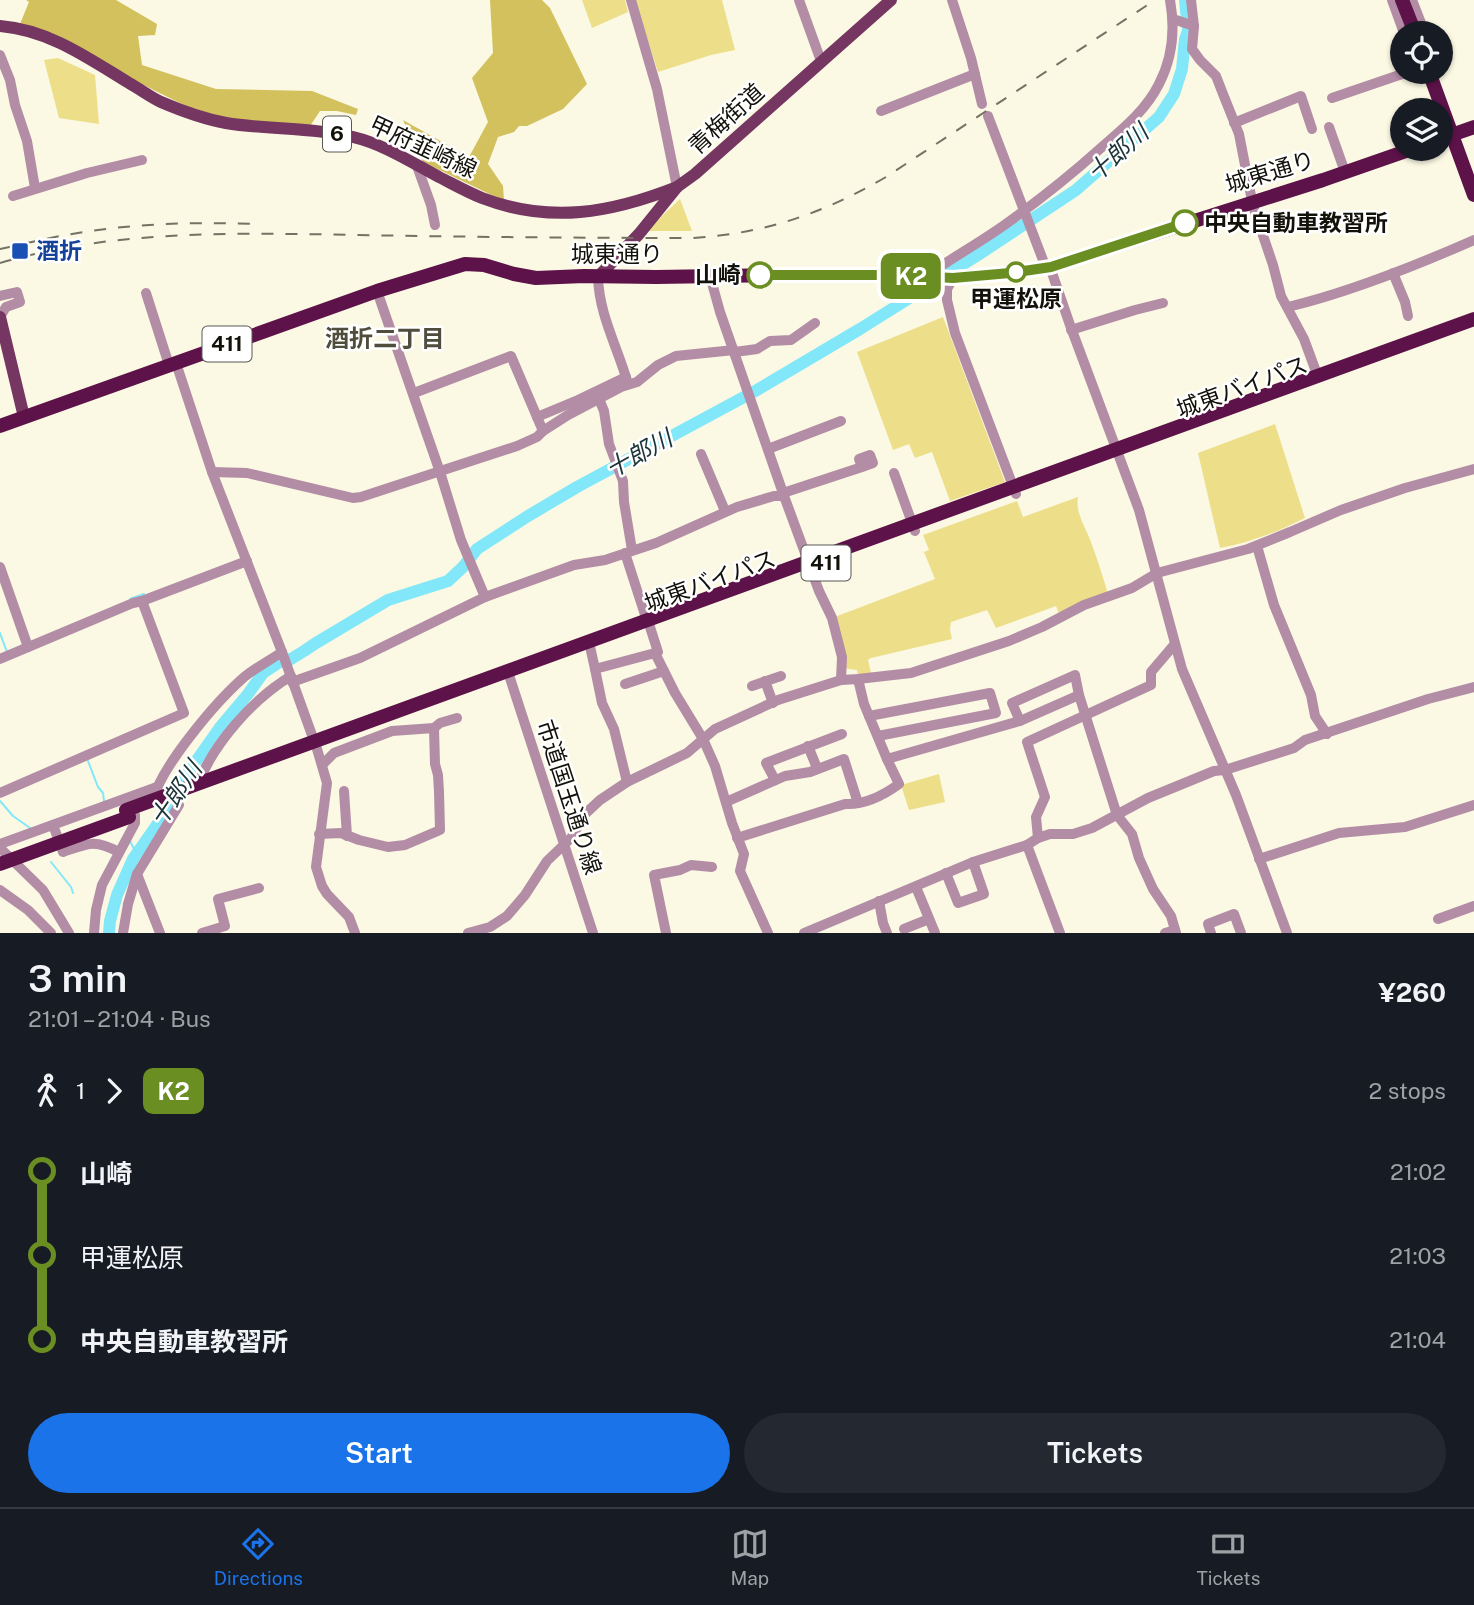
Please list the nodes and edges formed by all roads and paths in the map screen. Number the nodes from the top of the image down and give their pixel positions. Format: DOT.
graph roads {
  1 [pos="631,0"];
  2 [pos="799,0"];
  3 [pos="891,0"];
  4 [pos="952,0"];
  5 [pos="1170,0"];
  6 [pos="1191,0"];
  7 [pos="1392,0"];
  8 [pos="1402,0"];
  9 [pos="1412,0"];
  10 [pos="1175,20"];
  11 [pos="1400,21"];
  12 [pos="1410,21"];
  13 [pos="1420,21"];
  14 [pos="0,26"];
  15 [pos="1194,26"];
  16 [pos="0,55"];
  17 [pos="821,61"];
  18 [pos="975,74"];
  19 [pos="1390,78"];
  20 [pos="1332,98"];
  21 [pos="982,104"];
  22 [pos="881,111"];
  23 [pos="988,116"];
  24 [pos="1234,123"];
  25 [pos="1329,127"];
  26 [pos="1474,127"];
  27 [pos="1312,129"];
  28 [pos="1453,135"];
  29 [pos="1453,150"];
  30 [pos="1390,157"];
  31 [pos="142,160"];
  32 [pos="417,166"];
  33 [pos="1345,172"];
  34 [pos="677,187"];
  35 [pos="35,188"];
  36 [pos="13,195"];
  37 [pos="1474,195"];
  38 [pos="1252,202"];
  39 [pos="1025,211"];
  40 [pos="435,225"];
  41 [pos="1474,240"];
  42 [pos="1048,267"];
  43 [pos="1393,273"];
  44 [pos="710,276"];
  45 [pos="598,277"];
  46 [pos="930,277"];
  47 [pos="953,278"];
  48 [pos="377,291"];
  49 [pos="146,293"];
  50 [pos="0,296"];
  51 [pos="1163,303"];
  52 [pos="1287,307"];
  53 [pos="1408,316"];
  54 [pos="0,317"];
  55 [pos="1474,319"];
  56 [pos="815,323"];
  57 [pos="1474,326"];
  58 [pos="1071,330"];
  59 [pos="734,351"];
  60 [pos="173,364"];
  61 [pos="1318,377"];
  62 [pos="627,380"];
  63 [pos="414,394"];
  64 [pos="599,399"];
  65 [pos="537,416"];
  66 [pos="24,417"];
  67 [pos="841,421"];
  68 [pos="0,426"];
  69 [pos="543,431"];
  70 [pos="768,449"];
  71 [pos="1118,453"];
  72 [pos="701,454"];
  73 [pos="862,467"];
  74 [pos="1474,469"];
  75 [pos="212,472"];
  76 [pos="440,472"];
  77 [pos="894,473"];
  78 [pos="1014,491"];
  79 [pos="783,494"];
  80 [pos="725,511"];
  81 [pos="914,528"];
  82 [pos="1257,545"];
  83 [pos="629,552"];
  84 [pos="247,561"];
  85 [pos="0,566"];
  86 [pos="809,566"];
  87 [pos="1157,573"];
  88 [pos="485,597"];
  89 [pos="142,601"];
  90 [pos="648,624"];
  91 [pos="1174,645"];
  92 [pos="590,646"];
  93 [pos="28,647"];
  94 [pos="282,652"];
  95 [pos="655,653"];
  96 [pos="0,659"];
  97 [pos="595,669"];
  98 [pos="664,671"];
  99 [pos="509,675"];
  100 [pos="781,676"];
  101 [pos="291,677"];
  102 [pos="858,679"];
  103 [pos="841,680"];
  104 [pos="765,681"];
  105 [pos="625,684"];
  106 [pos="752,686"];
  107 [pos="1474,687"];
  108 [pos="1079,695"];
  109 [pos="773,702"];
  110 [pos="1086,714"];
  111 [pos="869,716"];
  112 [pos="978,716"];
  113 [pos="457,718"];
  114 [pos="1020,721"];
  115 [pos="434,728"];
  116 [pos="984,732"];
  117 [pos="842,734"];
  118 [pos="1327,734"];
  119 [pos="878,736"];
  120 [pos="703,739"];
  121 [pos="316,745"];
  122 [pos="808,746"];
  123 [pos="887,759"];
  124 [pos="322,765"];
  125 [pos="817,768"];
  126 [pos="1224,770"];
  127 [pos="775,780"];
  128 [pos="627,782"];
  129 [pos="194,786"];
  130 [pos="344,791"];
  131 [pos="0,793"];
  132 [pos="154,799"];
  133 [pos="177,800"];
  134 [pos="726,802"];
  135 [pos="858,803"];
  136 [pos="1474,805"];
  137 [pos="1117,815"];
  138 [pos="130,818"];
  139 [pos="53,825"];
  140 [pos="319,834"];
  141 [pos="347,836"];
  142 [pos="737,838"];
  143 [pos="1038,838"];
  144 [pos="564,844"];
  145 [pos="1027,845"];
  146 [pos="0,846"];
  147 [pos="121,849"];
  148 [pos="0,856"];
  149 [pos="1259,859"];
  150 [pos="973,862"];
  151 [pos="0,864"];
  152 [pos="712,867"];
  153 [pos="946,873"];
  154 [pos="137,874"];
  155 [pos="916,887"];
  156 [pos="259,888"];
  157 [pos="0,890"];
  158 [pos="879,901"];
  159 [pos="1474,906"];
  160 [pos="929,919"];
  161 [pos="1438,919"];
  162 [pos="904,929"];
  163 [pos="491,930"];
  164 [pos="1172,932"];
  165 [pos="51,933"];
  166 [pos="69,933"];
  167 [pos="94,933"];
  168 [pos="124,933"];
  169 [pos="160,933"];
  170 [pos="202,933"];
  171 [pos="355,933"];
  172 [pos="468,933"];
  173 [pos="593,933"];
  174 [pos="666,933"];
  175 [pos="768,933"];
  176 [pos="804,933"];
  177 [pos="887,933"];
  178 [pos="935,933"];
  179 [pos="1060,933"];
  180 [pos="1211,933"];
  181 [pos="1241,933"];
  182 [pos="1287,933"];
  1 -- 34 [label="street"];
  2 -- 17 [label="street"];
  3 -- 17 [label="main road, 青梅街道 / 6"];
  4 -- 18 [label="street"];
  5 -- 10 [label="street"];
  6 -- 15 [label="street"];
  7 -- 11 [label="street"];
  8 -- 12 [label="highway"];
  9 -- 13 [label="street"];
  10 -- 15 [label="street"];
  10 -- 39 [label="street"];
  14 -- 32 [label="main road, 甲府韮崎線 / 6"];
  15 -- 24 [label="street"];
  16 -- 35 [label="street"];
  17 -- 34 [label="main road, 青梅街道 / 6"];
  18 -- 21 [label="street"];
  18 -- 22 [label="street"];
  19 -- 20 [label="street"];
  23 -- 39 [label="street"];
  24 -- 27 [label="street"];
  24 -- 38 [label="street"];
  25 -- 33 [label="street"];
  26 -- 28 [label="highway"];
  29 -- 37 [label="highway"];
  30 -- 33 [label="highway, 城東通り / 411"];
  31 -- 35 [label="street"];
  32 -- 34 [label="main road, 甲府韮崎線 / 6"];
  32 -- 40 [label="street"];
  33 -- 38 [label="highway, 城東通り / 411"];
  34 -- 45 [label="main road, 青梅街道 / 6"];
  35 -- 36 [label="street"];
  38 -- 42 [label="highway, 城東通り / 411"];
  38 -- 52 [label="street"];
  39 -- 42 [label="street"];
  39 -- 46 [label="street"];
  41 -- 43 [label="street"];
  42 -- 47 [label="highway, 城東通り / 411"];
  42 -- 58 [label="street"];
  43 -- 52 [label="street"];
  43 -- 53 [label="street"];
  44 -- 45 [label="highway, 城東通り / 411"];
  44 -- 46 [label="highway, 城東通り / 411"];
  44 -- 59 [label="street"];
  45 -- 48 [label="highway, 城東通り / 411"];
  45 -- 62 [label="street"];
  46 -- 47 [label="highway, 城東通り / 411"];
  47 -- 78 [label="street"];
  48 -- 60 [label="highway, 城東通り / 411"];
  48 -- 63 [label="street"];
  49 -- 60 [label="street"];
  50 -- 54 [label="street"];
  51 -- 58 [label="street"];
  52 -- 61 [label="street"];
  54 -- 66 [label="main road"];
  55 -- 61 [label="highway, 城東バイパス / 411"];
  56 -- 59 [label="street"];
  57 -- 71 [label="highway, 城東バイパス / 411"];
  58 -- 71 [label="street"];
  59 -- 62 [label="street"];
  59 -- 70 [label="street"];
  60 -- 66 [label="highway, 城東通り / 411"];
  60 -- 75 [label="street"];
  61 -- 71 [label="highway, 城東バイパス / 411"];
  62 -- 64 [label="street"];
  62 -- 65 [label="street"];
  63 -- 65 [label="street"];
  63 -- 76 [label="street"];
  64 -- 69 [label="street"];
  64 -- 83 [label="street"];
  65 -- 69 [label="street"];
  66 -- 68 [label="highway, 城東通り / 411"];
  67 -- 70 [label="street"];
  69 -- 76 [label="street"];
  70 -- 79 [label="street"];
  71 -- 78 [label="highway, 城東バイパス / 411"];
  71 -- 87 [label="street"];
  72 -- 80 [label="street"];
  73 -- 79 [label="street"];
  74 -- 82 [label="street"];
  75 -- 76 [label="street"];
  75 -- 84 [label="street"];
  76 -- 88 [label="street"];
  77 -- 81 [label="street"];
  78 -- 81 [label="highway, 城東バイパス / 411"];
  79 -- 80 [label="street"];
  79 -- 86 [label="street"];
  80 -- 83 [label="street"];
  81 -- 86 [label="highway, 城東バイパス / 411"];
  82 -- 87 [label="street"];
  82 -- 118 [label="street"];
  83 -- 88 [label="street"];
  83 -- 90 [label="street"];
  84 -- 89 [label="street"];
  84 -- 94 [label="street"];
  85 -- 93 [label="street"];
  86 -- 90 [label="highway, 城東バイパス / 411"];
  86 -- 103 [label="street"];
  87 -- 91 [label="street"];
  87 -- 102 [label="street"];
  88 -- 101 [label="street"];
  89 -- 93 [label="street"];
  89 -- 131 [label="street"];
  90 -- 92 [label="highway, 城東バイパス / 411"];
  90 -- 95 [label="street"];
  91 -- 110 [label="street"];
  91 -- 126 [label="street"];
  92 -- 97 [label="street"];
  92 -- 99 [label="highway, 城東バイパス / 411"];
  93 -- 96 [label="street"];
  94 -- 101 [label="street"];
  94 -- 132 [label="street"];
  95 -- 97 [label="street"];
  95 -- 98 [label="street"];
  97 -- 128 [label="street"];
  98 -- 105 [label="street"];
  98 -- 120 [label="street"];
  99 -- 121 [label="highway, 城東バイパス / 411"];
  99 -- 144 [label="street, 市道国玉通り線"];
  100 -- 104 [label="street"];
  101 -- 121 [label="street"];
  101 -- 129 [label="street"];
  102 -- 103 [label="street"];
  102 -- 111 [label="street"];
  103 -- 109 [label="street"];
  104 -- 106 [label="street"];
  104 -- 109 [label="street"];
  107 -- 118 [label="street"];
  108 -- 110 [label="street"];
  108 -- 114 [label="street"];
  108 -- 114 [label="street"];
  109 -- 120 [label="street"];
  110 -- 137 [label="street"];
  110 -- 143 [label="street"];
  111 -- 112 [label="street"];
  111 -- 119 [label="street"];
  112 -- 116 [label="street"];
  112 -- 119 [label="street"];
  113 -- 115 [label="street"];
  114 -- 116 [label="street"];
  115 -- 124 [label="street"];
  115 -- 141 [label="street"];
  116 -- 123 [label="street"];
  117 -- 122 [label="street"];
  118 -- 126 [label="street"];
  119 -- 123 [label="street"];
  120 -- 128 [label="street"];
  120 -- 134 [label="street"];
  121 -- 124 [label="street"];
  121 -- 129 [label="highway, 城東バイパス / 411"];
  121 -- 133 [label="highway, 城東バイパス / 411"];
  122 -- 125 [label="street"];
  122 -- 127 [label="street"];
  123 -- 135 [label="street"];
  124 -- 140 [label="street"];
  125 -- 127 [label="street"];
  125 -- 135 [label="street"];
  126 -- 137 [label="street"];
  126 -- 149 [label="street"];
  127 -- 134 [label="street"];
  128 -- 144 [label="street"];
  129 -- 132 [label="highway, 城東バイパス / 411"];
  130 -- 141 [label="street"];
  132 -- 133 [label="highway, 城東バイパス / 411"];
  132 -- 138 [label="highway, 城東バイパス / 411"];
  132 -- 139 [label="street"];
  133 -- 154 [label="street"];
  134 -- 142 [label="street"];
  135 -- 142 [label="street"];
  136 -- 149 [label="street"];
  137 -- 143 [label="street"];
  137 -- 164 [label="street"];
  138 -- 147 [label="street"];
  138 -- 148 [label="highway, 城東バイパス / 411"];
  138 -- 151 [label="highway, 城東バイパス / 411, bridge"];
  139 -- 146 [label="street"];
  139 -- 147 [label="street"];
  140 -- 141 [label="street"];
  140 -- 171 [label="street"];
  142 -- 175 [label="street"];
  143 -- 145 [label="street"];
  144 -- 163 [label="street"];
  144 -- 173 [label="street, 市道国玉通り線"];
  145 -- 150 [label="street"];
  145 -- 179 [label="street"];
  146 -- 166 [label="street"];
  147 -- 167 [label="street"];
  149 -- 182 [label="street"];
  150 -- 153 [label="street"];
  150 -- 153 [label="street"];
  152 -- 174 [label="street"];
  153 -- 155 [label="street"];
  154 -- 168 [label="street"];
  154 -- 169 [label="street"];
  155 -- 158 [label="street"];
  155 -- 160 [label="street"];
  156 -- 170 [label="street"];
  157 -- 165 [label="street"];
  158 -- 176 [label="street"];
  158 -- 177 [label="street"];
  159 -- 161 [label="street"];
  160 -- 162 [label="street"];
  160 -- 178 [label="street"];
  163 -- 172 [label="street"];
  180 -- 181 [label="street"];
}
